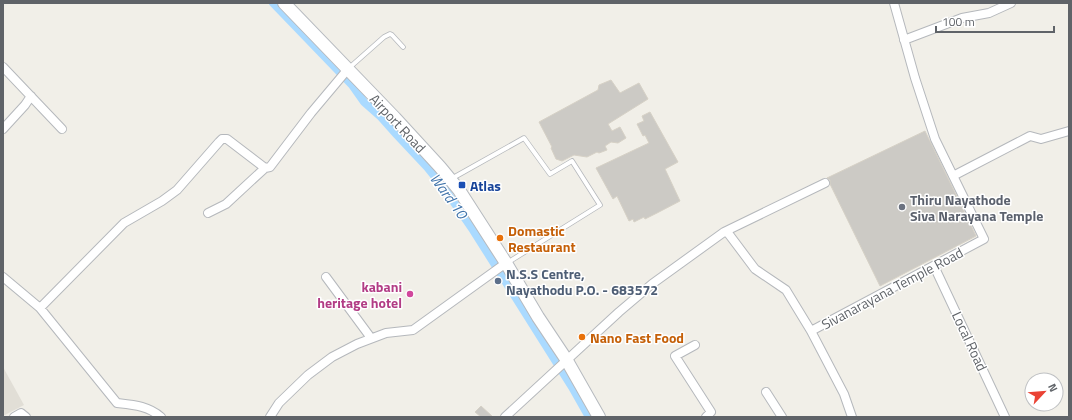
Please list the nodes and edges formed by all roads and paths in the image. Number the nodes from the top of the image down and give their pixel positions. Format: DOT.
graph roads {
  1 [pos="284,3"];
  2 [pos="894,3"];
  3 [pos="1011,3"];
  4 [pos="904,40"];
  5 [pos="404,46"];
  6 [pos="3,68"];
  7 [pos="344,74"];
  8 [pos="31,96"];
  9 [pos="3,129"];
  10 [pos="62,129"];
  11 [pos="1069,131"];
  12 [pos="265,168"];
  13 [pos="954,176"];
  14 [pos="450,180"];
  15 [pos="825,184"];
  16 [pos="208,213"];
  17 [pos="724,232"];
  18 [pos="505,264"];
  19 [pos="934,266"];
  20 [pos="3,277"];
  21 [pos="326,277"];
  22 [pos="40,308"];
  23 [pos="811,331"];
  24 [pos="371,338"];
  25 [pos="695,345"];
  26 [pos="565,361"];
  27 [pos="766,392"];
  28 [pos="14,417"];
  29 [pos="26,417"];
  30 [pos="162,417"];
  31 [pos="270,417"];
  32 [pos="505,417"];
  33 [pos="599,417"];
  34 [pos="706,417"];
  35 [pos="782,417"];
  36 [pos="852,417"];
  37 [pos="1005,417"];
  1 -- 7 [label="main road, Airport Road"];
  2 -- 4 [label="street, Sivanarayana Temple Road"];
  3 -- 4 [label="street"];
  4 -- 13 [label="street, Sivanarayana Temple Road"];
  5 -- 7 [label="lane"];
  6 -- 8 [label="street"];
  7 -- 12 [label="street"];
  7 -- 14 [label="main road, Airport Road"];
  8 -- 9 [label="street"];
  8 -- 10 [label="street"];
  11 -- 13 [label="street"];
  12 -- 16 [label="street"];
  12 -- 22 [label="street"];
  13 -- 19 [label="street, Sivanarayana Temple Road"];
  14 -- 18 [label="main road, Airport Road"];
  14 -- 18 [label="lane"];
  15 -- 17 [label="street"];
  17 -- 23 [label="street, Sivanarayana Temple Road"];
  17 -- 26 [label="street"];
  18 -- 24 [label="street"];
  18 -- 26 [label="main road, Airport Road"];
  19 -- 23 [label="street, Sivanarayana Temple Road"];
  19 -- 37 [label="street, Local Road"];
  20 -- 22 [label="street"];
  21 -- 24 [label="street"];
  22 -- 30 [label="street"];
  23 -- 36 [label="street"];
  24 -- 31 [label="street"];
  25 -- 34 [label="street"];
  26 -- 32 [label="street"];
  26 -- 33 [label="main road, Airport Road"];
  27 -- 35 [label="street"];
  28 -- 29 [label="street"];
}
